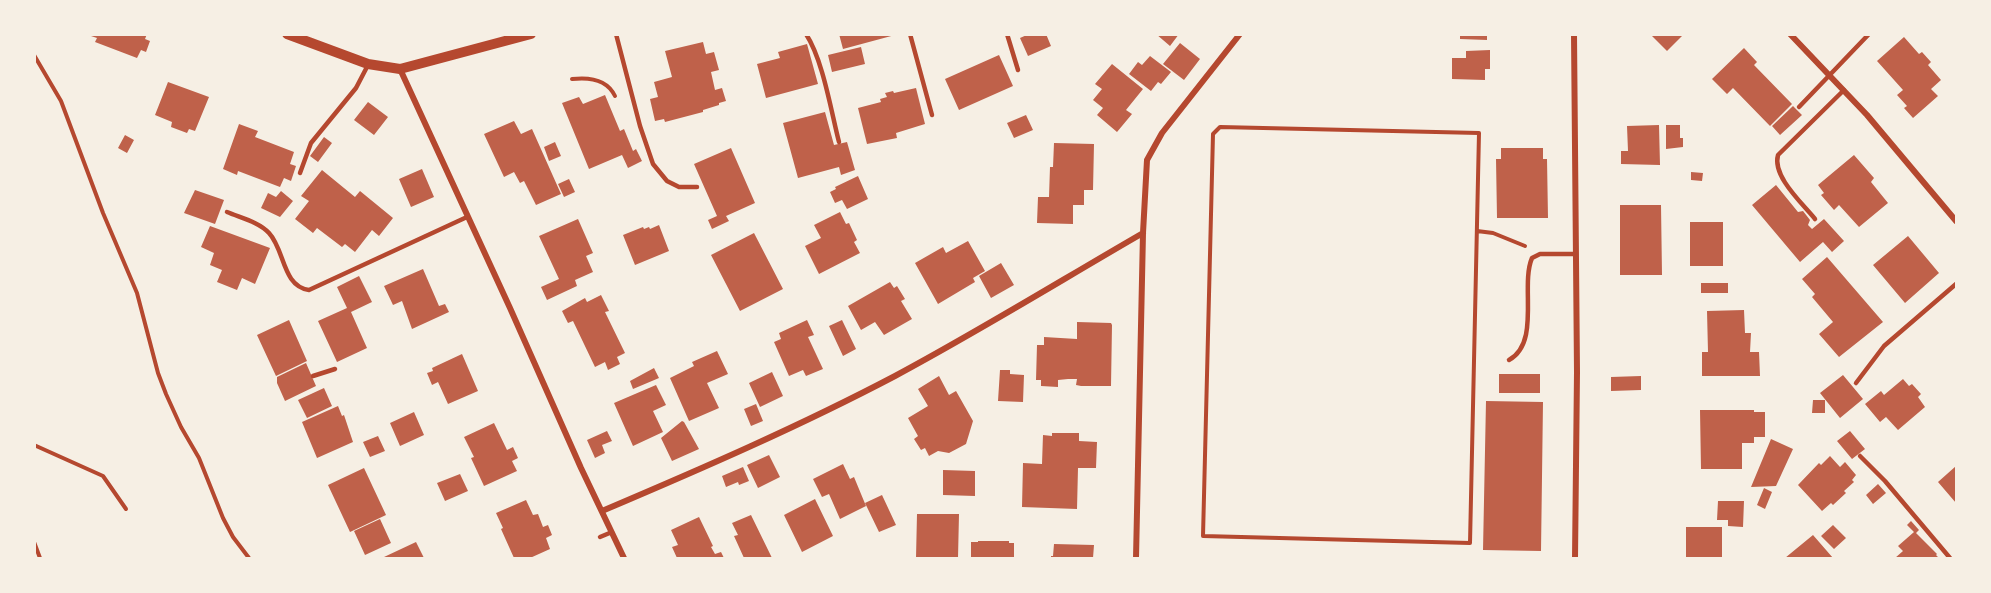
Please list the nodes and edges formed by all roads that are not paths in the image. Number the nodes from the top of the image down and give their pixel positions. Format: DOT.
graph roads {
  1 [pos="287,34"];
  2 [pos="531,34"];
  3 [pos="616,34"];
  4 [pos="806,34"];
  5 [pos="910,34"];
  6 [pos="1007,34"];
  7 [pos="1240,34"];
  8 [pos="1574,34"];
  9 [pos="1790,34"];
  10 [pos="1869,34"];
  11 [pos="368,64"];
  12 [pos="400,69"];
  13 [pos="1018,70"];
  14 [pos="1829,74"];
  15 [pos="1844,90"];
  16 [pos="1799,107"];
  17 [pos="932,115"];
  18 [pos="839,142"];
  19 [pos="300,173"];
  20 [pos="697,187"];
  21 [pos="226,212"];
  22 [pos="467,217"];
  23 [pos="1815,219"];
  24 [pos="1956,220"];
  25 [pos="1143,233"];
  26 [pos="1576,254"];
  27 [pos="1956,284"];
  28 [pos="1509,360"];
  29 [pos="335,369"];
  30 [pos="313,376"];
  31 [pos="1856,383"];
  32 [pos="1860,456"];
  33 [pos="602,511"];
  34 [pos="612,532"];
  35 [pos="600,537"];
  36 [pos="624,558"];
  37 [pos="1136,558"];
  38 [pos="1575,558"];
  39 [pos="1950,558"];
  1 -- 11 [label="street"];
  2 -- 12 [label="street"];
  3 -- 20 [label="lane"];
  4 -- 18 [label="lane"];
  5 -- 17 [label="lane"];
  6 -- 13 [label="lane"];
  7 -- 25 [label="street"];
  8 -- 26 [label="street"];
  9 -- 14 [label="street"];
  10 -- 14 [label="lane"];
  11 -- 12 [label="street"];
  11 -- 19 [label="lane"];
  12 -- 22 [label="street"];
  14 -- 15 [label="street"];
  14 -- 16 [label="lane"];
  15 -- 23 [label="lane"];
  15 -- 24 [label="street"];
  21 -- 22 [label="lane"];
  22 -- 33 [label="street"];
  25 -- 33 [label="street"];
  25 -- 37 [label="street"];
  26 -- 28 [label="lane"];
  26 -- 38 [label="street"];
  27 -- 31 [label="lane"];
  29 -- 30 [label="lane"];
  32 -- 39 [label="lane"];
  33 -- 34 [label="street"];
  34 -- 35 [label="lane"];
  34 -- 36 [label="street"];
}
